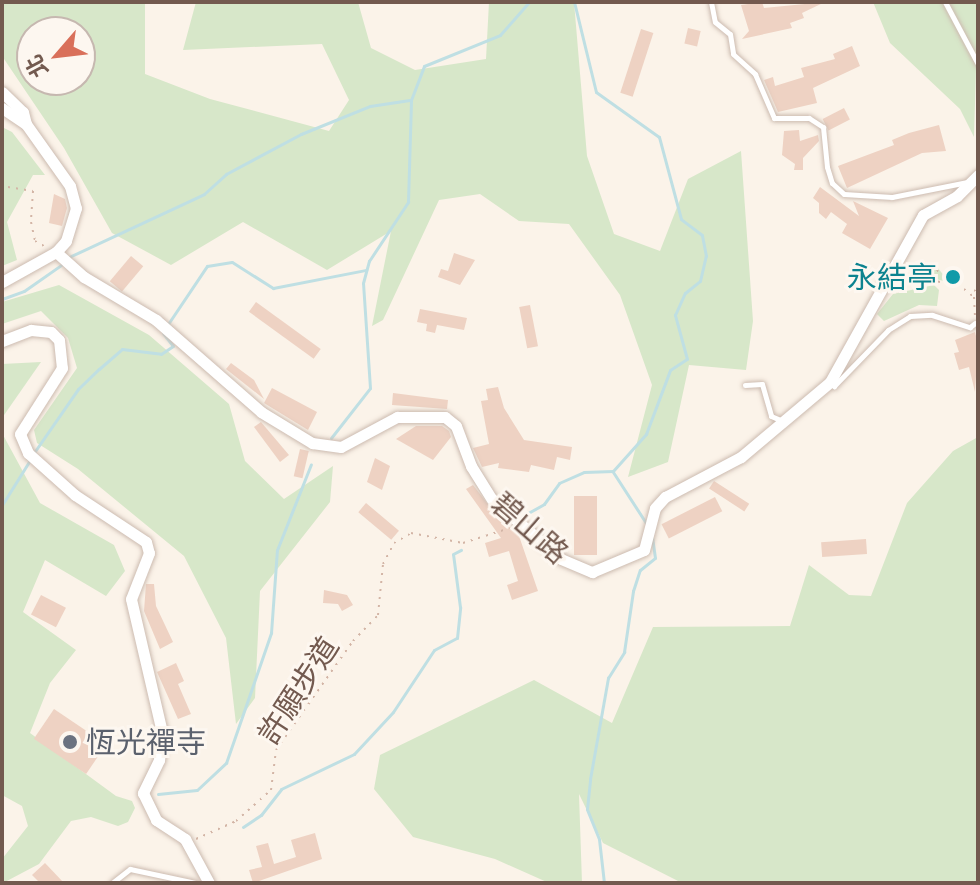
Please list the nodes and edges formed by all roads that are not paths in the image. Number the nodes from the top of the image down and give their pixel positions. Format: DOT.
graph roads {
  1 [pos="711,2"];
  2 [pos="945,2"];
  3 [pos="978,64"];
  4 [pos="2,92"];
  5 [pos="2,108"];
  6 [pos="26,124"];
  7 [pos="977,177"];
  8 [pos="56,252"];
  9 [pos="2,282"];
  10 [pos="974,322"];
  11 [pos="2,341"];
  12 [pos="830,382"];
  13 [pos="745,385"];
  14 [pos="784,421"];
  15 [pos="112,883"];
  16 [pos="196,883"];
  17 [pos="209,883"];
  1 -- 7 [label="lane"];
  2 -- 3 [label="lane"];
  4 -- 6 [label="street"];
  5 -- 6 [label="street"];
  6 -- 8 [label="street"];
  7 -- 12 [label="street, 碧山路"];
  8 -- 9 [label="street"];
  8 -- 14 [label="street, 碧山路"];
  10 -- 12 [label="lane"];
  11 -- 17 [label="street"];
  12 -- 14 [label="street, 碧山路"];
  13 -- 14 [label="lane"];
  15 -- 16 [label="lane"];
}
